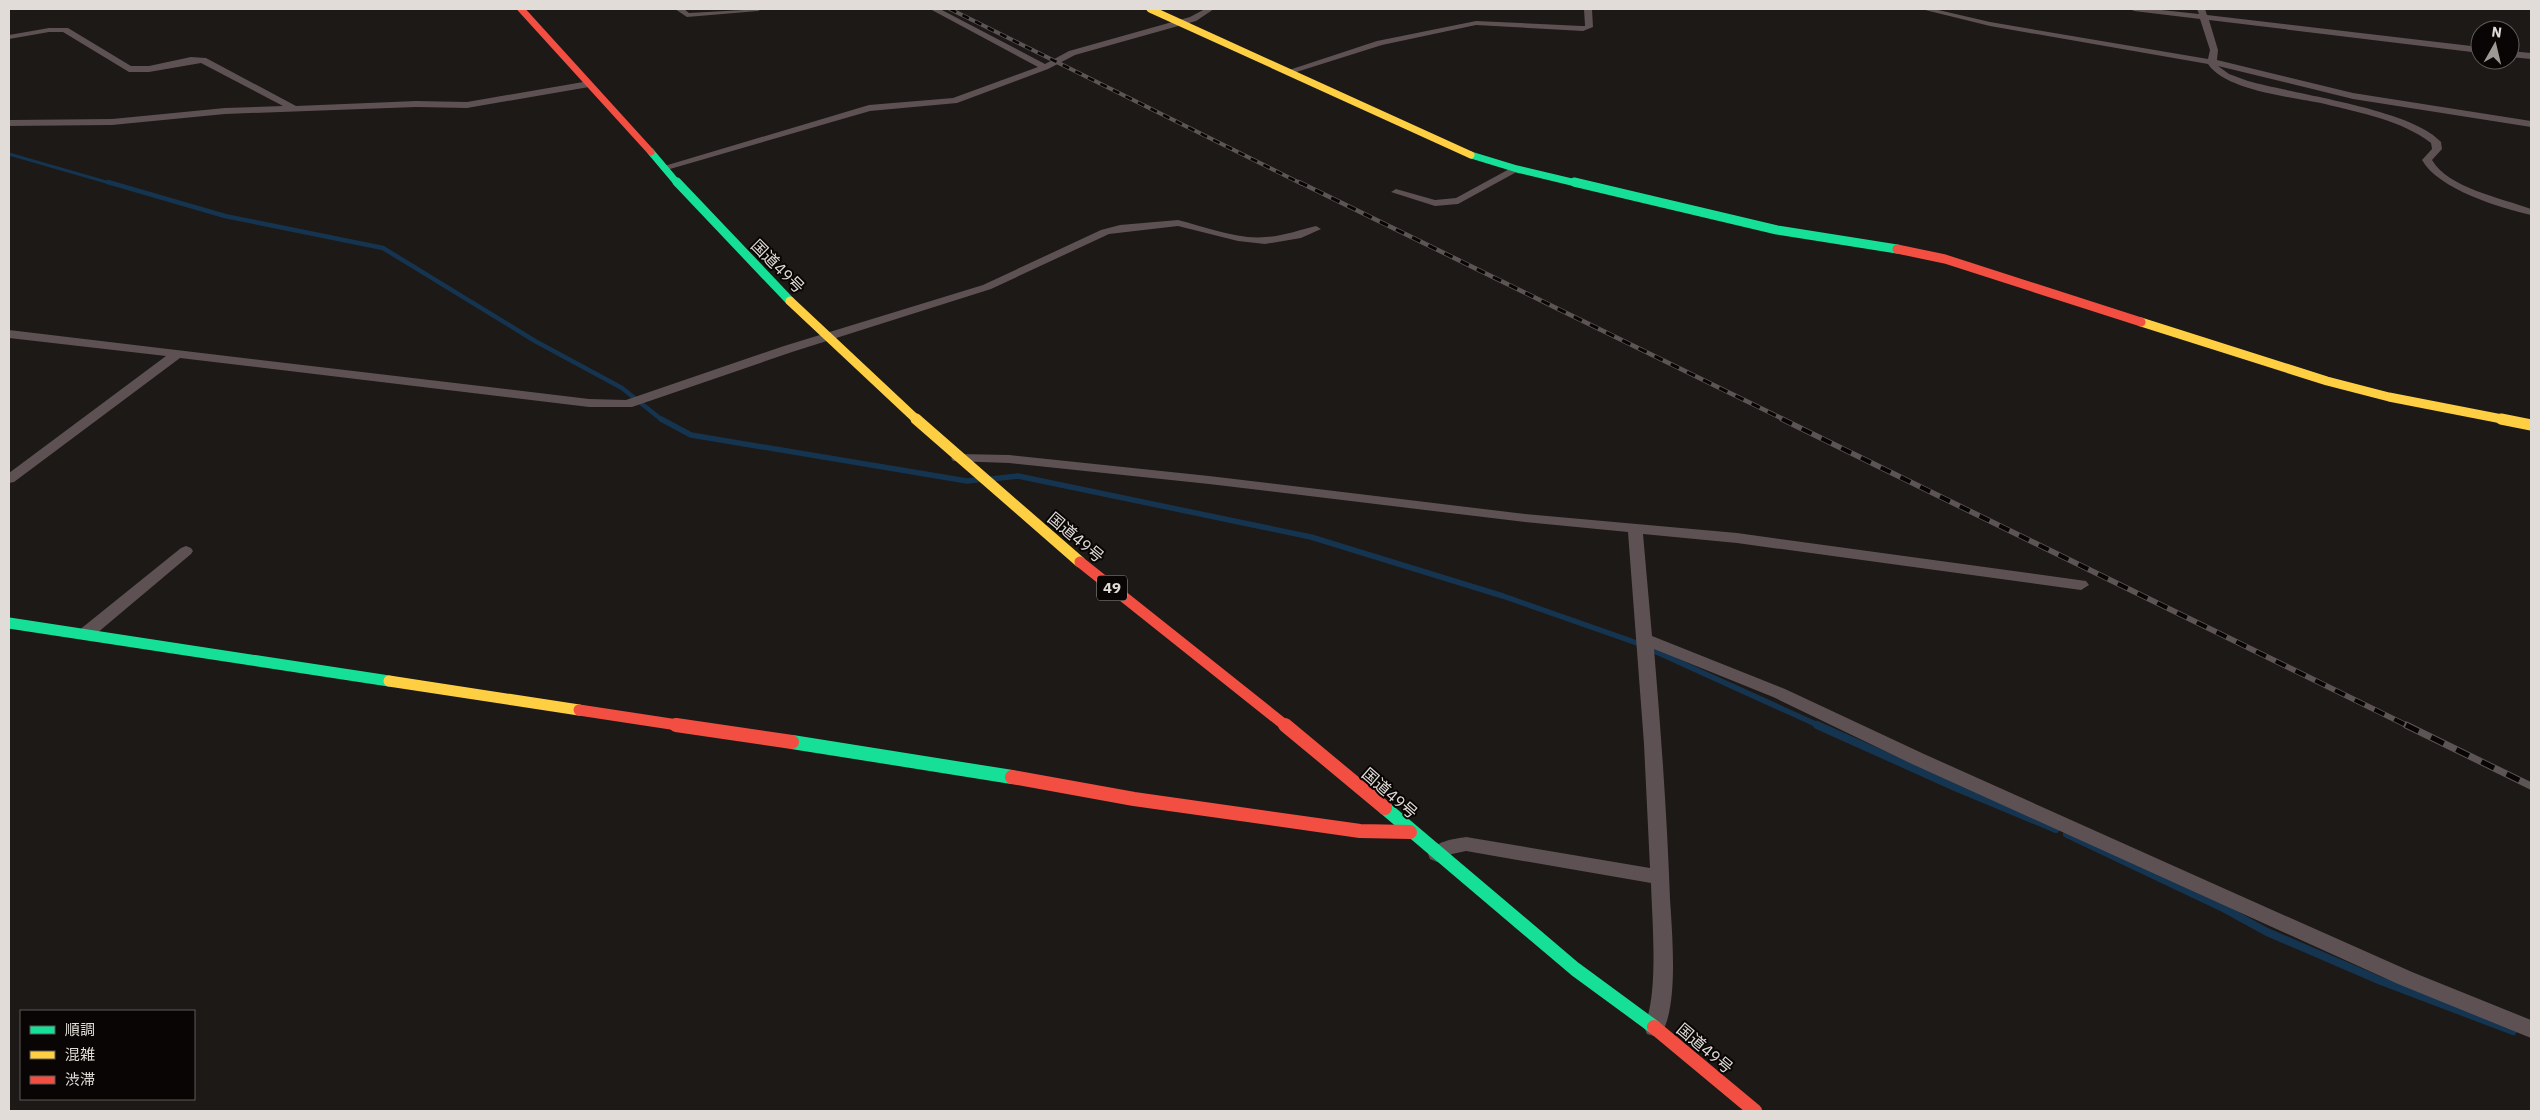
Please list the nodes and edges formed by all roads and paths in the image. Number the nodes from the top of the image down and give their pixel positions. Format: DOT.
graph roads {
  1 [pos="521,9"];
  2 [pos="679,9"];
  3 [pos="758,9"];
  4 [pos="934,9"];
  5 [pos="1150,9"];
  6 [pos="1210,9"];
  7 [pos="1588,9"];
  8 [pos="1926,9"];
  9 [pos="2134,9"];
  10 [pos="2202,13"];
  11 [pos="1180,23"];
  12 [pos="9,37"];
  13 [pos="2470,49"];
  14 [pos="2212,62"];
  15 [pos="1046,67"];
  16 [pos="1290,71"];
  17 [pos="589,84"];
  18 [pos="294,109"];
  19 [pos="9,123"];
  20 [pos="2531,124"];
  21 [pos="666,167"];
  22 [pos="1517,169"];
  23 [pos="1396,192"];
  24 [pos="2531,212"];
  25 [pos="1316,229"];
  26 [pos="9,334"];
  27 [pos="827,337"];
  28 [pos="176,355"];
  29 [pos="2531,425"];
  30 [pos="958,458"];
  31 [pos="9,479"];
  32 [pos="1635,528"];
  33 [pos="186,551"];
  34 [pos="2081,585"];
  35 [pos="9,623"];
  36 [pos="84,635"];
  37 [pos="1644,639"];
  38 [pos="1410,832"];
  39 [pos="1437,854"];
  40 [pos="1660,877"];
  41 [pos="1654,1027"];
  42 [pos="2531,1028"];
  43 [pos="1755,1111"];
  1 -- 17 [label="main road, 国道49号 / 49"];
  2 -- 3 [label="street"];
  4 -- 15 [label="street"];
  5 -- 11 [label="main road"];
  6 -- 11 [label="street"];
  7 -- 16 [label="street"];
  8 -- 14 [label="street"];
  9 -- 10 [label="street"];
  10 -- 13 [label="street"];
  10 -- 14 [label="street"];
  11 -- 15 [label="street"];
  11 -- 16 [label="main road"];
  12 -- 18 [label="street"];
  14 -- 20 [label="street"];
  14 -- 24 [label="street"];
  15 -- 21 [label="street"];
  16 -- 22 [label="main road"];
  17 -- 18 [label="street"];
  17 -- 21 [label="main road, 国道49号 / 49"];
  18 -- 19 [label="street"];
  21 -- 27 [label="main road, 国道49号 / 49"];
  22 -- 23 [label="street"];
  22 -- 29 [label="main road"];
  25 -- 27 [label="street"];
  26 -- 28 [label="street"];
  27 -- 28 [label="street"];
  27 -- 30 [label="main road, 国道49号 / 49"];
  28 -- 31 [label="street"];
  30 -- 32 [label="street"];
  30 -- 38 [label="main road, 国道49号 / 49"];
  32 -- 34 [label="street"];
  32 -- 37 [label="street"];
  33 -- 36 [label="street"];
  35 -- 36 [label="main road"];
  36 -- 38 [label="main road"];
  37 -- 40 [label="street"];
  37 -- 42 [label="street"];
  38 -- 39 [label="main road, 国道49号 / 49"];
  39 -- 40 [label="street"];
  39 -- 41 [label="main road, 国道49号 / 49"];
  40 -- 41 [label="street"];
  41 -- 43 [label="main road, 国道49号 / 49"];
}
